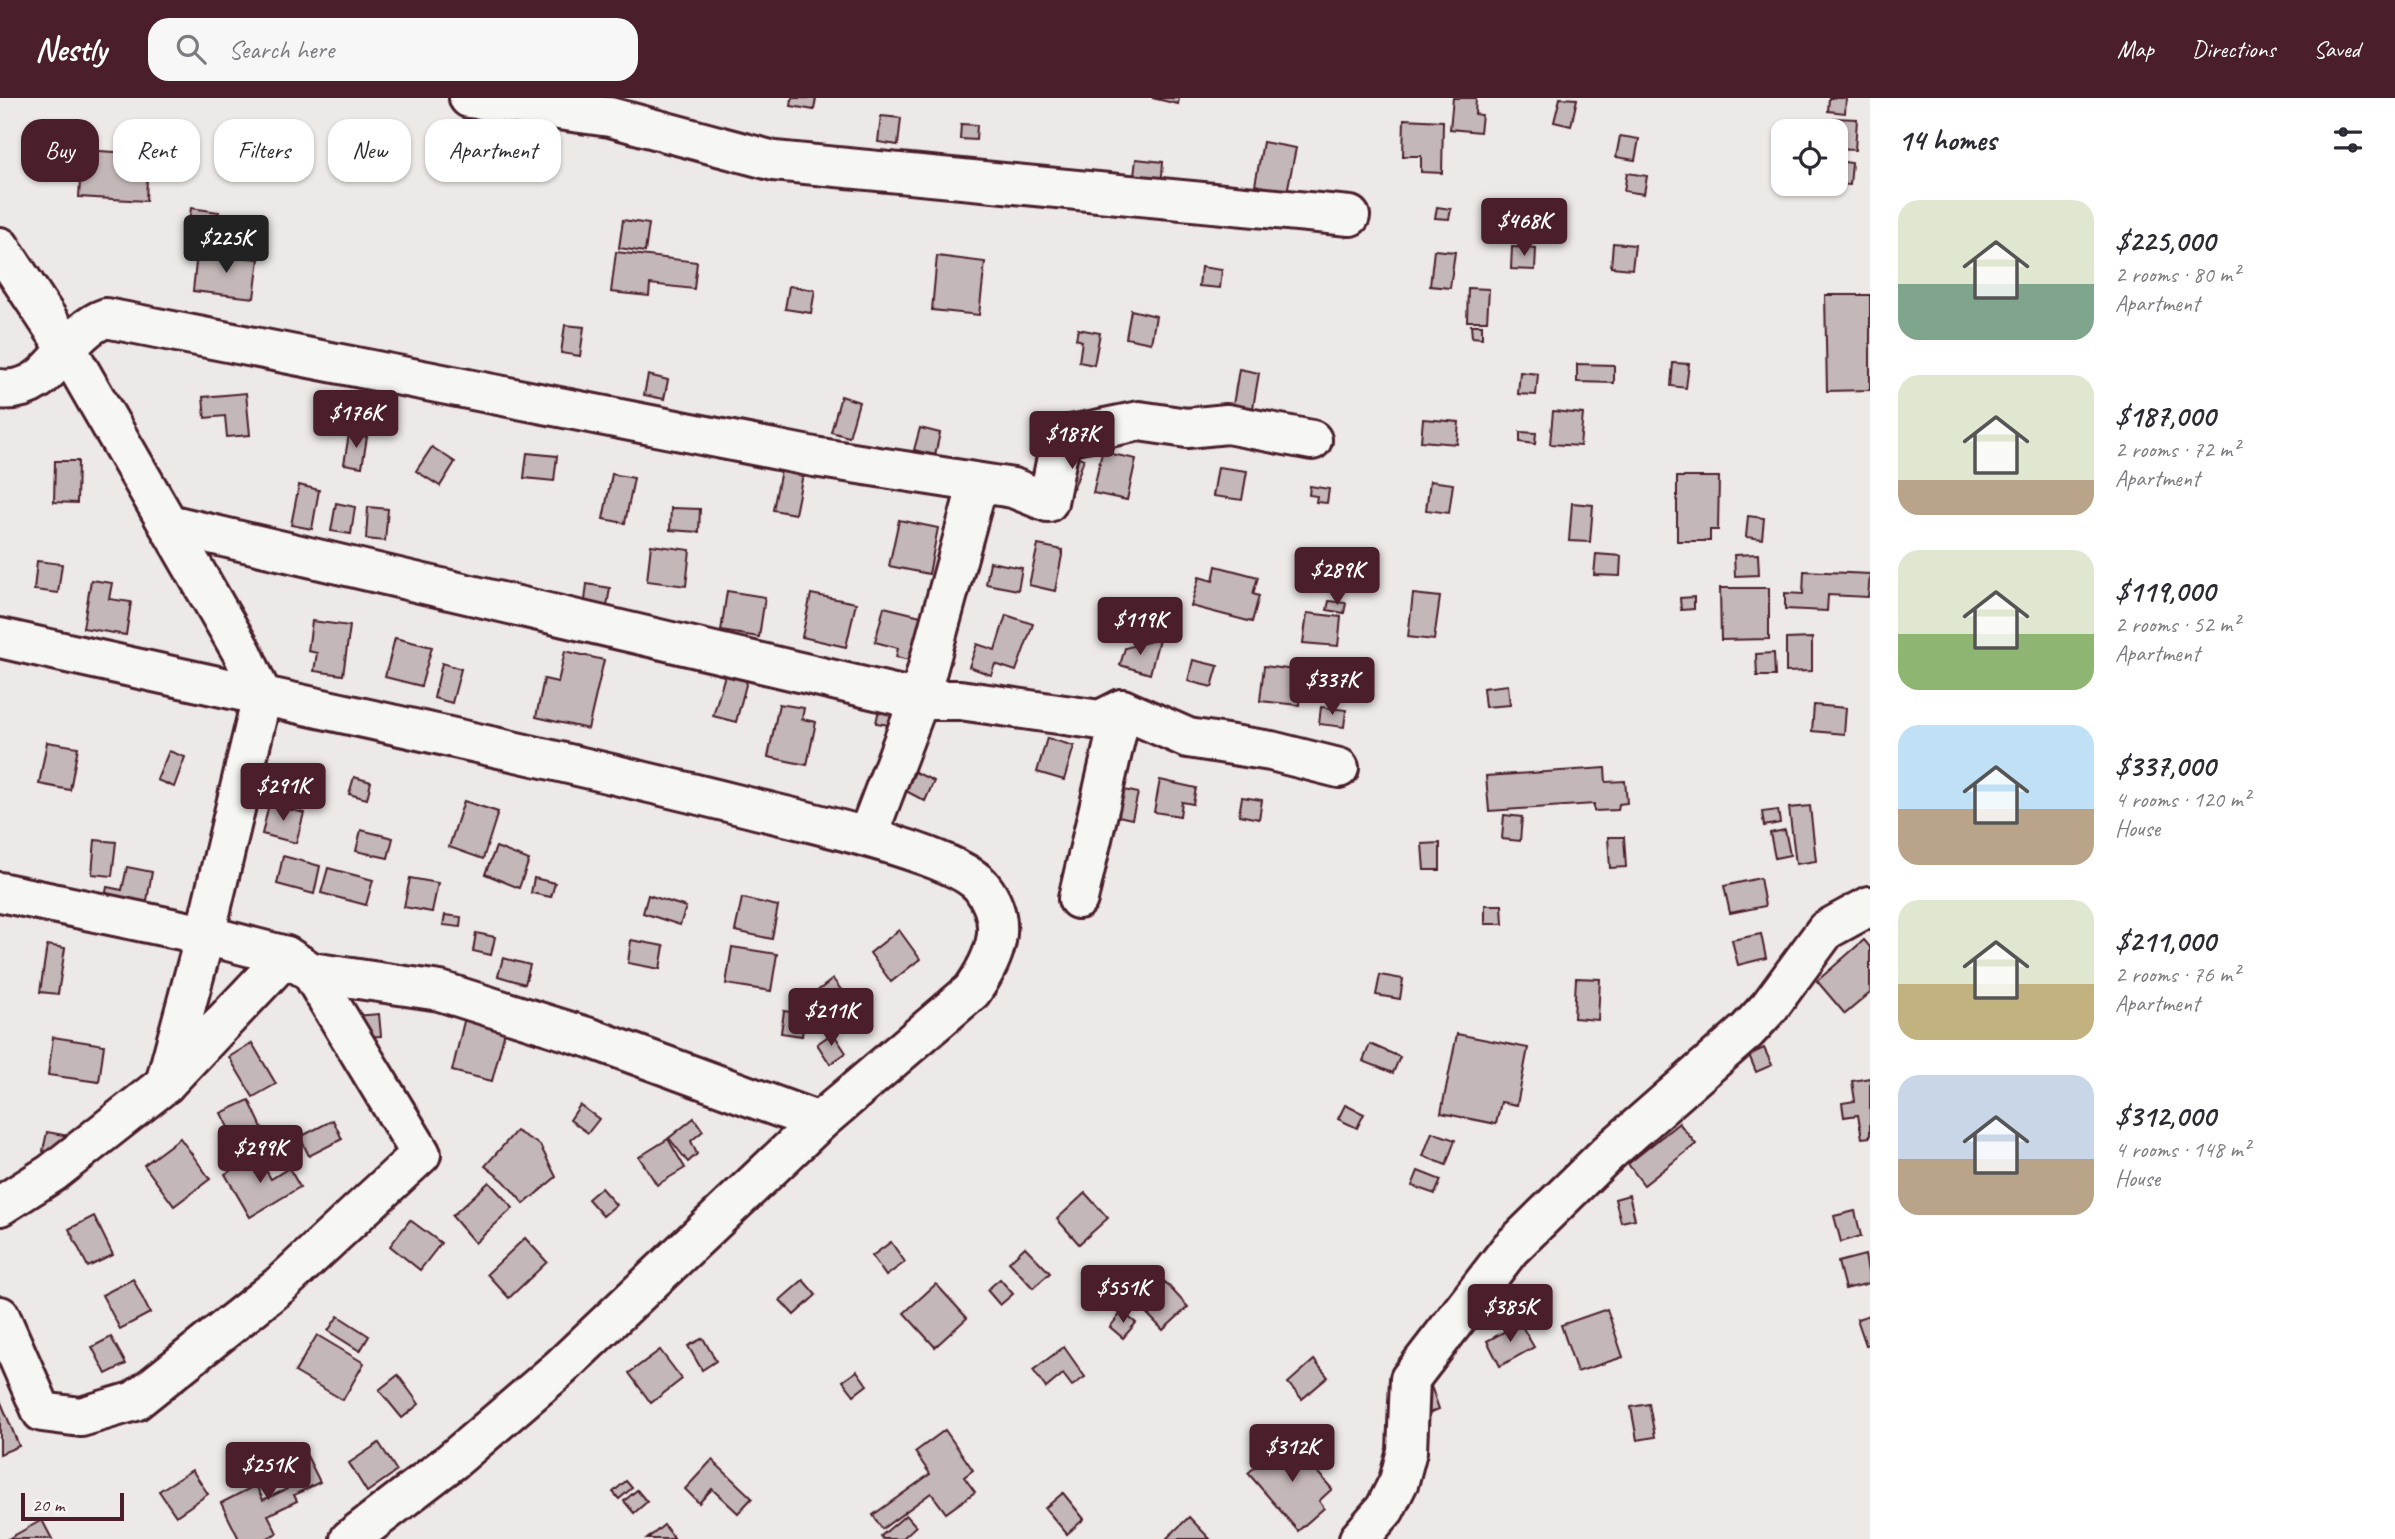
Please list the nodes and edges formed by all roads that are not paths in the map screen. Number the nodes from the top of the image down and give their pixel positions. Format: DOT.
graph roads {
  1 [pos="469,98"];
  2 [pos="1350,216"];
  3 [pos="0,247"];
  4 [pos="67,349"];
  5 [pos="0,389"];
  6 [pos="1312,440"];
  7 [pos="978,484"];
  8 [pos="168,524"];
  9 [pos="0,638"];
  10 [pos="262,696"];
  11 [pos="919,700"];
  12 [pos="1122,709"];
  13 [pos="1339,768"];
  14 [pos="867,837"];
  15 [pos="0,892"];
  16 [pos="1078,899"];
  17 [pos="1870,906"];
  18 [pos="205,935"];
  19 [pos="299,964"];
  20 [pos="165,1084"];
  21 [pos="819,1122"];
  22 [pos="0,1206"];
  23 [pos="0,1316"];
  24 [pos="350,1539"];
  25 [pos="1359,1539"];
  1 -- 2 [label="street"];
  3 -- 4 [label="street"];
  4 -- 5 [label="street"];
  4 -- 7 [label="street"];
  4 -- 8 [label="street"];
  6 -- 7 [label="street"];
  7 -- 11 [label="street"];
  8 -- 10 [label="street"];
  8 -- 11 [label="street"];
  9 -- 10 [label="street"];
  10 -- 14 [label="street"];
  10 -- 18 [label="street"];
  11 -- 12 [label="street"];
  11 -- 14 [label="street"];
  12 -- 13 [label="street"];
  12 -- 16 [label="street"];
  14 -- 21 [label="street"];
  15 -- 18 [label="street"];
  17 -- 25 [label="street"];
  18 -- 19 [label="street"];
  18 -- 20 [label="street"];
  19 -- 20 [label="street"];
  19 -- 21 [label="street"];
  19 -- 23 [label="street"];
  20 -- 22 [label="street"];
  21 -- 24 [label="street"];
}
